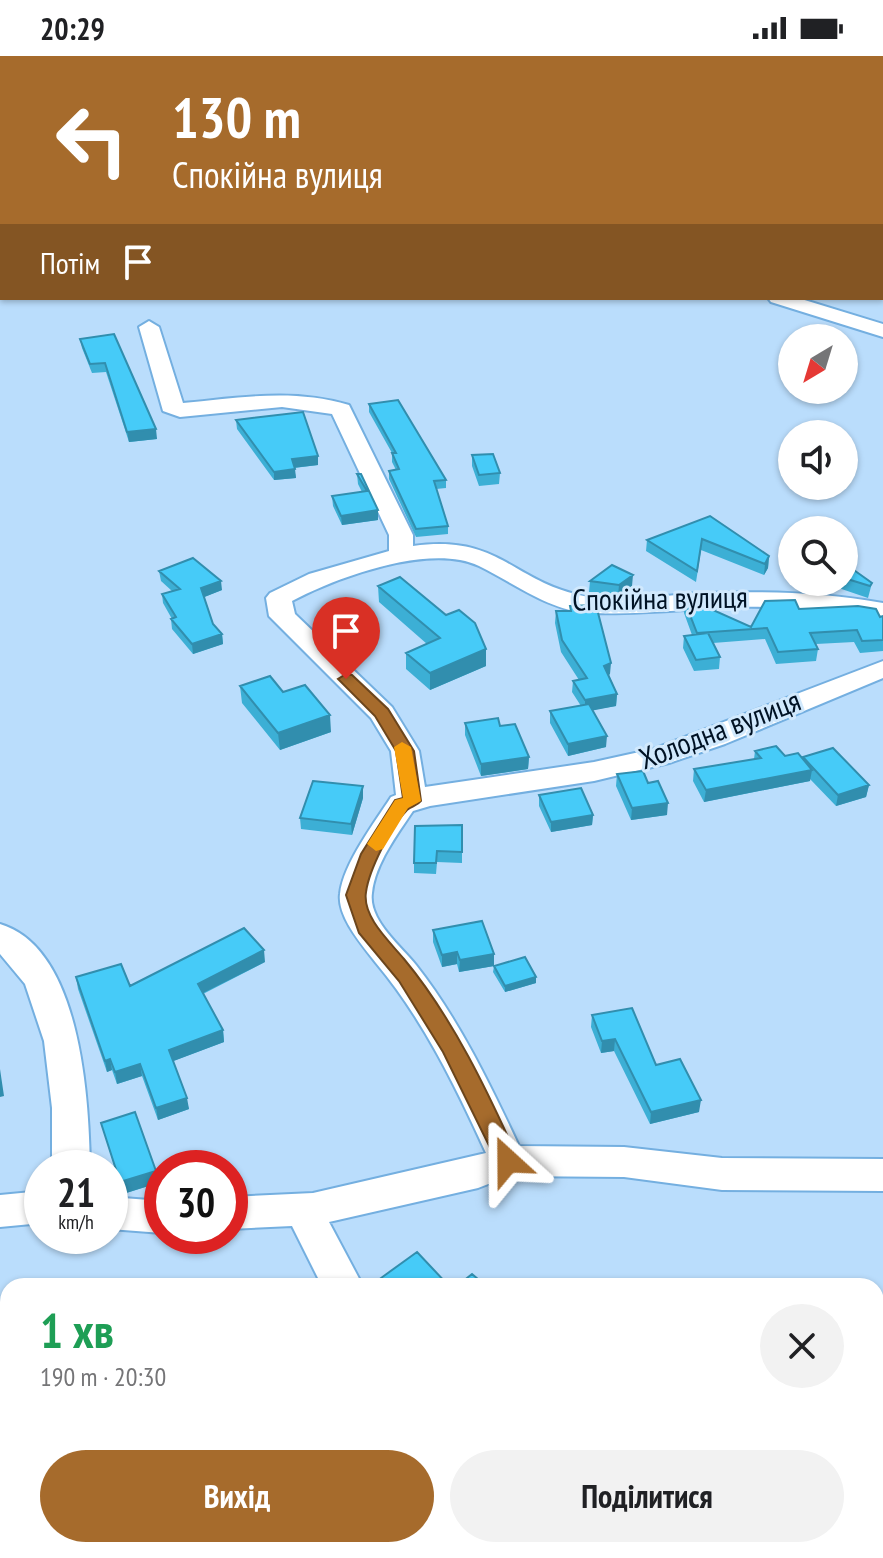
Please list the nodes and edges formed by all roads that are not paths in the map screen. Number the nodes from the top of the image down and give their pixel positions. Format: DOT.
graph roads {
  1 [pos="785,300"];
  2 [pos="149,327"];
  3 [pos="883,331"];
  4 [pos="401,555"];
  5 [pos="883,611"];
  6 [pos="883,669"];
  7 [pos="412,801"];
  8 [pos="0,936"];
  9 [pos="71,1150"];
  10 [pos="508,1161"];
  11 [pos="883,1175"];
  12 [pos="24,1209"];
  13 [pos="306,1209"];
  14 [pos="0,1211"];
  15 [pos="248,1212"];
  16 [pos="338,1278"];
  1 -- 3 [label="street"];
  2 -- 4 [label="street"];
  4 -- 5 [label="street, Спокійна вулиця"];
  4 -- 7 [label="street, Спокійна вулиця"];
  6 -- 7 [label="street, Холодна вулиця"];
  7 -- 10 [label="street"];
  8 -- 9 [label="street"];
  10 -- 11 [label="street"];
  10 -- 13 [label="street"];
  12 -- 14 [label="street"];
  13 -- 15 [label="street"];
  13 -- 16 [label="street"];
}
